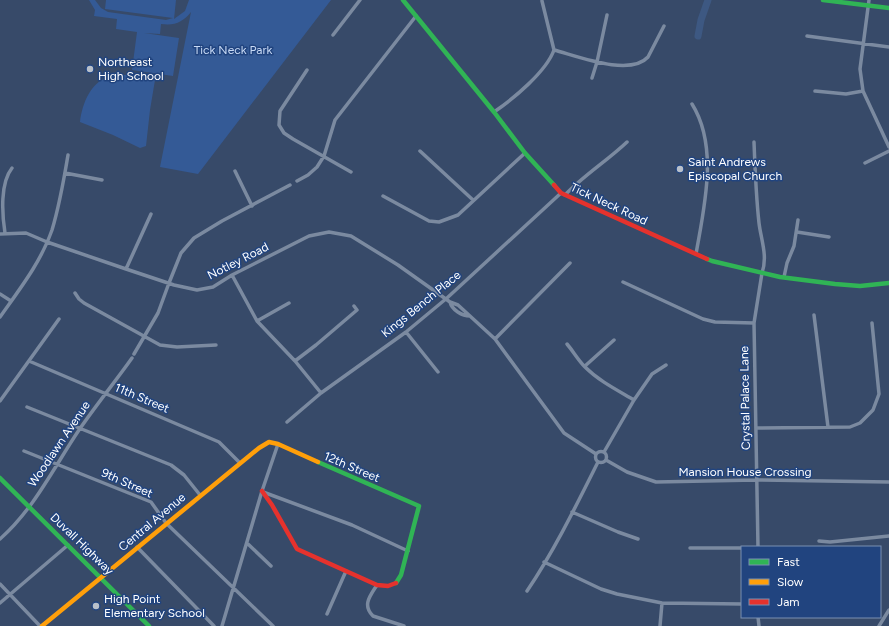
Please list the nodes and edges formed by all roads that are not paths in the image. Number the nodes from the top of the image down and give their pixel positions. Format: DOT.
graph roads {
  1 [pos="360,0"];
  2 [pos="403,0"];
  3 [pos="823,0"];
  4 [pos="869,0"];
  5 [pos="542,1"];
  6 [pos="868,6"];
  7 [pos="889,8"];
  8 [pos="607,15"];
  9 [pos="416,16"];
  10 [pos="664,26"];
  11 [pos="332,35"];
  12 [pos="807,36"];
  13 [pos="863,43"];
  14 [pos="889,46"];
  15 [pos="554,50"];
  16 [pos="597,62"];
  17 [pos="307,70"];
  18 [pos="592,78"];
  19 [pos="815,91"];
  20 [pos="863,91"];
  21 [pos="692,104"];
  22 [pos="494,112"];
  23 [pos="627,142"];
  24 [pos="754,142"];
  25 [pos="889,147"];
  26 [pos="420,151"];
  27 [pos="889,151"];
  28 [pos="525,153"];
  29 [pos="68,155"];
  30 [pos="324,156"];
  31 [pos="865,163"];
  32 [pos="12,168"];
  33 [pos="235,171"];
  34 [pos="351,172"];
  35 [pos="65,174"];
  36 [pos="102,180"];
  37 [pos="297,181"];
  38 [pos="290,185"];
  39 [pos="563,194"];
  40 [pos="383,196"];
  41 [pos="473,200"];
  42 [pos="252,206"];
  43 [pos="151,214"];
  44 [pos="798,220"];
  45 [pos="797,232"];
  46 [pos="5,233"];
  47 [pos="0,234"];
  48 [pos="829,236"];
  49 [pos="47,242"];
  50 [pos="696,254"];
  51 [pos="570,262"];
  52 [pos="126,269"];
  53 [pos="762,273"];
  54 [pos="232,275"];
  55 [pos="784,278"];
  56 [pos="623,282"];
  57 [pos="169,283"];
  58 [pos="889,283"];
  59 [pos="75,293"];
  60 [pos="0,294"];
  61 [pos="447,298"];
  62 [pos="11,301"];
  63 [pos="289,303"];
  64 [pos="354,306"];
  65 [pos="814,315"];
  66 [pos="0,317"];
  67 [pos="59,319"];
  68 [pos="257,320"];
  69 [pos="754,322"];
  70 [pos="872,323"];
  71 [pos="406,332"];
  72 [pos="145,336"];
  73 [pos="495,339"];
  74 [pos="614,340"];
  75 [pos="567,344"];
  76 [pos="216,345"];
  77 [pos="29,361"];
  78 [pos="295,361"];
  79 [pos="666,365"];
  80 [pos="585,366"];
  81 [pos="438,372"];
  82 [pos="321,393"];
  83 [pos="106,394"];
  84 [pos="634,400"];
  85 [pos="0,402"];
  86 [pos="27,407"];
  87 [pos="287,422"];
  88 [pos="828,427"];
  89 [pos="80,428"];
  90 [pos="756,428"];
  91 [pos="278,444"];
  92 [pos="24,451"];
  93 [pos="604,452"];
  94 [pos="596,454"];
  95 [pos="606,460"];
  96 [pos="598,462"];
  97 [pos="240,463"];
  98 [pos="58,465"];
  99 [pos="0,478"];
  100 [pos="756,480"];
  101 [pos="889,482"];
  102 [pos="262,492"];
  103 [pos="200,495"];
  104 [pos="29,506"];
  105 [pos="572,512"];
  106 [pos="166,523"];
  107 [pos="889,536"];
  108 [pos="0,539"];
  109 [pos="638,539"];
  110 [pos="819,541"];
  111 [pos="248,544"];
  112 [pos="68,545"];
  113 [pos="758,546"];
  114 [pos="137,547"];
  115 [pos="690,548"];
  116 [pos="741,548"];
  117 [pos="408,551"];
  118 [pos="544,562"];
  119 [pos="271,566"];
  120 [pos="346,571"];
  121 [pos="102,577"];
  122 [pos="0,584"];
  123 [pos="376,585"];
  124 [pos="234,588"];
  125 [pos="527,592"];
  126 [pos="11,595"];
  127 [pos="0,603"];
  128 [pos="662,603"];
  129 [pos="741,604"];
  130 [pos="889,610"];
  131 [pos="326,614"];
  132 [pos="41,626"];
  133 [pos="149,626"];
  134 [pos="214,626"];
  135 [pos="222,626"];
  136 [pos="273,626"];
  137 [pos="404,626"];
  138 [pos="660,626"];
  139 [pos="879,626"];
  1 -- 11 [label="street"];
  2 -- 9 [label="street, Tick Neck Road"];
  3 -- 6 [label="street"];
  4 -- 6 [label="street"];
  5 -- 15 [label="street"];
  6 -- 7 [label="street"];
  6 -- 13 [label="street"];
  8 -- 16 [label="street"];
  9 -- 22 [label="street, Tick Neck Road"];
  9 -- 30 [label="street"];
  10 -- 16 [label="street"];
  12 -- 13 [label="street"];
  13 -- 14 [label="street"];
  13 -- 20 [label="street"];
  15 -- 16 [label="street"];
  15 -- 22 [label="street"];
  16 -- 18 [label="street"];
  17 -- 30 [label="street"];
  19 -- 20 [label="street"];
  20 -- 25 [label="street"];
  21 -- 50 [label="street"];
  22 -- 28 [label="street, Tick Neck Road"];
  23 -- 39 [label="street, Kings Bench Place"];
  24 -- 53 [label="street, Crystal Palace Lane"];
  26 -- 41 [label="street"];
  27 -- 31 [label="street"];
  28 -- 39 [label="street, Tick Neck Road"];
  28 -- 41 [label="street"];
  29 -- 35 [label="street"];
  30 -- 34 [label="street"];
  30 -- 37 [label="street"];
  32 -- 46 [label="street"];
  33 -- 42 [label="street"];
  35 -- 36 [label="street"];
  35 -- 49 [label="street"];
  38 -- 42 [label="street, Woodlawn Avenue"];
  39 -- 50 [label="street, Tick Neck Road"];
  39 -- 61 [label="street, Kings Bench Place"];
  40 -- 41 [label="street"];
  42 -- 57 [label="street, Woodlawn Avenue"];
  43 -- 52 [label="street"];
  44 -- 45 [label="street"];
  45 -- 48 [label="street"];
  45 -- 55 [label="street"];
  46 -- 47 [label="street, Notley Road"];
  46 -- 49 [label="street, Notley Road"];
  49 -- 52 [label="street, Notley Road"];
  49 -- 62 [label="street"];
  50 -- 53 [label="street, Tick Neck Road"];
  51 -- 73 [label="street"];
  52 -- 57 [label="street, Notley Road"];
  53 -- 55 [label="street, Tick Neck Road"];
  53 -- 69 [label="street, Crystal Palace Lane"];
  54 -- 57 [label="street, Notley Road"];
  54 -- 61 [label="street, Notley Road"];
  54 -- 68 [label="street"];
  55 -- 58 [label="street, Tick Neck Road"];
  56 -- 69 [label="street"];
  57 -- 72 [label="street, Woodlawn Avenue"];
  59 -- 72 [label="street"];
  60 -- 62 [label="street"];
  61 -- 71 [label="street, Kings Bench Place"];
  61 -- 73 [label="street"];
  62 -- 66 [label="street"];
  63 -- 68 [label="street"];
  64 -- 78 [label="street"];
  65 -- 88 [label="street"];
  67 -- 77 [label="street"];
  68 -- 78 [label="street"];
  69 -- 90 [label="street, Crystal Palace Lane"];
  70 -- 88 [label="street"];
  71 -- 81 [label="street"];
  71 -- 82 [label="street, Kings Bench Place"];
  72 -- 76 [label="street"];
  72 -- 83 [label="street, Woodlawn Avenue"];
  73 -- 94 [label="street"];
  74 -- 80 [label="street"];
  75 -- 80 [label="street"];
  77 -- 83 [label="street, 11th Street"];
  77 -- 85 [label="street"];
  78 -- 82 [label="street"];
  79 -- 84 [label="street"];
  80 -- 84 [label="street"];
  82 -- 87 [label="street, Kings Bench Place"];
  83 -- 89 [label="street, Woodlawn Avenue"];
  83 -- 97 [label="street, 11th Street"];
  84 -- 93 [label="street"];
  86 -- 89 [label="street"];
  88 -- 90 [label="street"];
  89 -- 98 [label="street, Woodlawn Avenue"];
  89 -- 103 [label="street"];
  90 -- 100 [label="street, Crystal Palace Lane"];
  91 -- 97 [label="street, Central Avenue"];
  91 -- 102 [label="street"];
  91 -- 117 [label="street, 12th Street"];
  92 -- 98 [label="street, 9th Street"];
  93 -- 94 [label="street"];
  93 -- 95 [label="street"];
  94 -- 96 [label="street"];
  95 -- 96 [label="street"];
  95 -- 100 [label="street, Mansion House Crossing"];
  96 -- 105 [label="street"];
  97 -- 103 [label="street, Central Avenue"];
  98 -- 104 [label="street, Woodlawn Avenue"];
  98 -- 106 [label="street, 9th Street"];
  99 -- 104 [label="street, Duvall Highway"];
  100 -- 101 [label="street, Mansion House Crossing"];
  100 -- 113 [label="street, Crystal Palace Lane"];
  102 -- 111 [label="street"];
  102 -- 117 [label="street"];
  102 -- 120 [label="street"];
  103 -- 106 [label="street, Central Avenue"];
  104 -- 108 [label="street, Woodlawn Avenue"];
  104 -- 112 [label="street, Duvall Highway"];
  105 -- 109 [label="street"];
  105 -- 118 [label="street"];
  106 -- 114 [label="street, Central Avenue"];
  106 -- 124 [label="street, 9th Street"];
  107 -- 110 [label="street"];
  111 -- 119 [label="street"];
  111 -- 124 [label="street"];
  112 -- 121 [label="street, Duvall Highway"];
  112 -- 126 [label="street"];
  114 -- 121 [label="street, Central Avenue"];
  114 -- 134 [label="street"];
  115 -- 116 [label="street"];
  117 -- 123 [label="street"];
  118 -- 125 [label="street"];
  118 -- 128 [label="street"];
  120 -- 123 [label="street"];
  120 -- 131 [label="street"];
  121 -- 132 [label="street, Central Avenue"];
  121 -- 133 [label="street, Duvall Highway"];
  122 -- 126 [label="street"];
  123 -- 137 [label="street"];
  124 -- 135 [label="street"];
  124 -- 136 [label="street, 9th Street"];
  126 -- 127 [label="street"];
  126 -- 132 [label="street"];
  128 -- 129 [label="street"];
  128 -- 138 [label="street"];
  130 -- 139 [label="street"];
}
